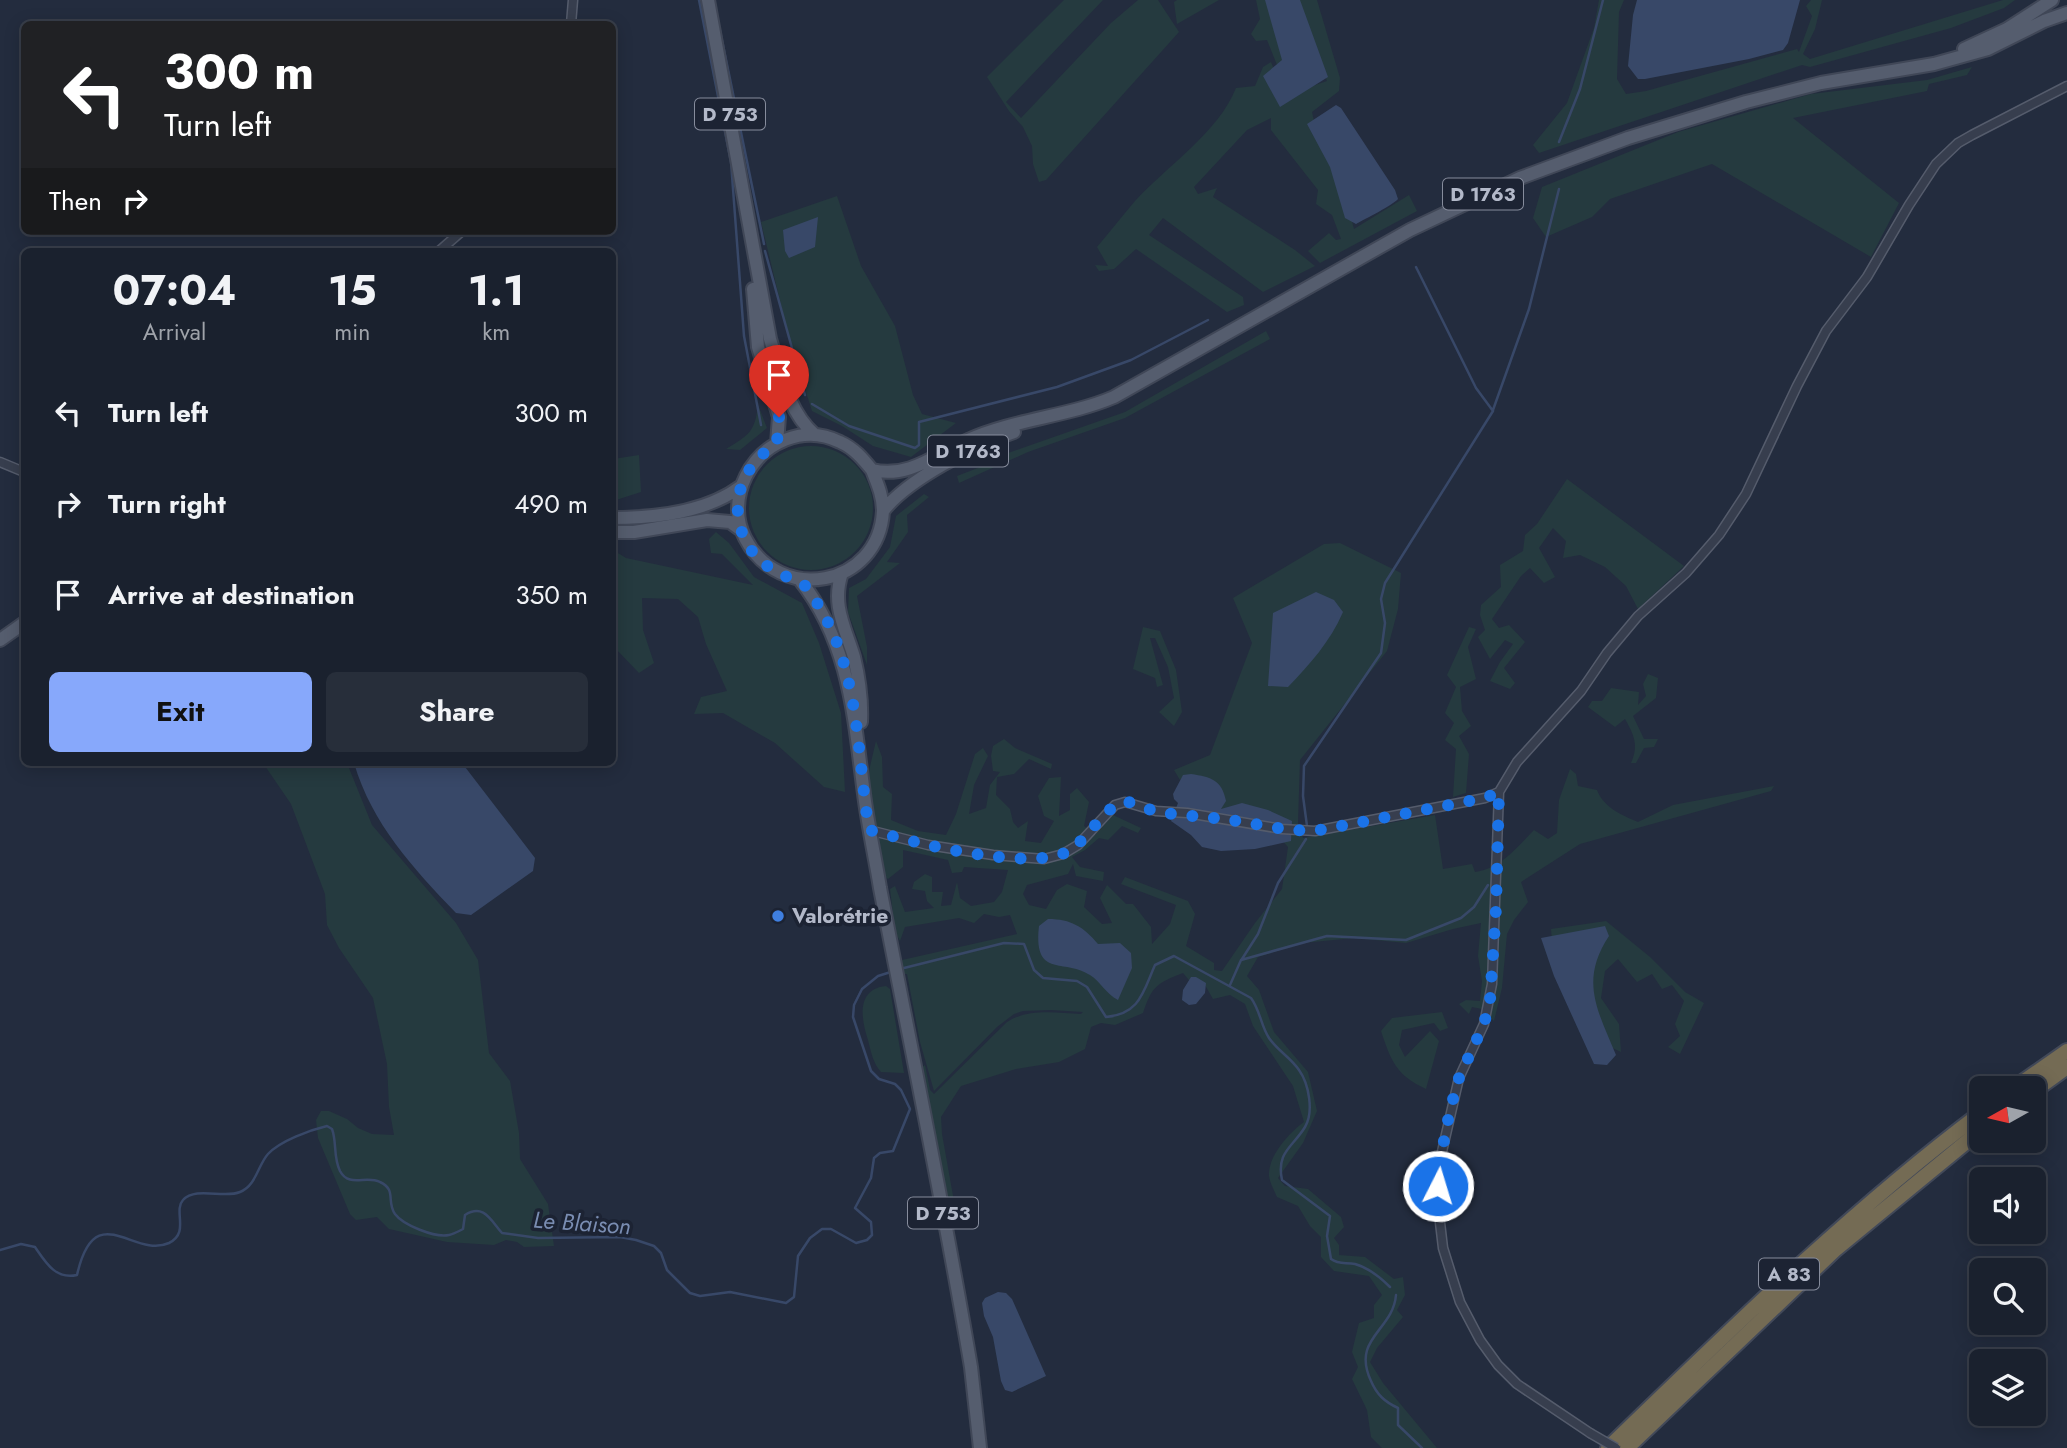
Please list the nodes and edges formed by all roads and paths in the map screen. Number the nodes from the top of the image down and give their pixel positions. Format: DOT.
graph roads {
  1 [pos="573,0"];
  2 [pos="708,0"];
  3 [pos="2052,0"];
  4 [pos="2067,13"];
  5 [pos="571,21"];
  6 [pos="1934,64"];
  7 [pos="2067,86"];
  8 [pos="751,229"];
  9 [pos="457,235"];
  10 [pos="443,248"];
  11 [pos="1068,413"];
  12 [pos="815,435"];
  13 [pos="777,443"];
  14 [pos="0,462"];
  15 [pos="872,470"];
  16 [pos="21,471"];
  17 [pos="740,487"];
  18 [pos="883,511"];
  19 [pos="616,518"];
  20 [pos="741,530"];
  21 [pos="616,532"];
  22 [pos="842,573"];
  23 [pos="800,580"];
  24 [pos="21,625"];
  25 [pos="0,640"];
  26 [pos="861,760"];
  27 [pos="1499,792"];
  28 [pos="869,830"];
  29 [pos="2067,1051"];
  30 [pos="2067,1067"];
  31 [pos="2031,1076"];
  32 [pos="2046,1082"];
  33 [pos="1969,1122"];
  34 [pos="1969,1140"];
  35 [pos="980,1448"];
  36 [pos="1608,1448"];
  37 [pos="1616,1448"];
  38 [pos="1627,1448"];
  1 -- 5 [label="street"];
  2 -- 8 [label="main road, D 753"];
  3 -- 6 [label="main road, D 1763"];
  4 -- 6 [label="main road, D 1763"];
  6 -- 11 [label="main road, D 1763"];
  7 -- 27 [label="street"];
  8 -- 12 [label="main road, D 753"];
  8 -- 13 [label="main road, D 753"];
  9 -- 10 [label="street"];
  11 -- 15 [label="main road, D 1763"];
  11 -- 18 [label="main road, D 1763"];
  12 -- 13 [label="main road"];
  12 -- 15 [label="main road"];
  13 -- 17 [label="main road"];
  14 -- 16 [label="street"];
  15 -- 18 [label="main road"];
  17 -- 19 [label="main road"];
  17 -- 20 [label="main road"];
  18 -- 22 [label="main road"];
  20 -- 21 [label="main road"];
  20 -- 23 [label="main road"];
  22 -- 23 [label="main road"];
  22 -- 26 [label="main road, D 753"];
  23 -- 26 [label="main road, D 753"];
  24 -- 25 [label="main road"];
  26 -- 28 [label="main road, D 753"];
  27 -- 28 [label="street"];
  27 -- 37 [label="street, bridge"];
  28 -- 35 [label="main road, D 753"];
  29 -- 31 [label="highway"];
  30 -- 32 [label="highway"];
  33 -- 36 [label="highway, A 83"];
  34 -- 38 [label="highway, A 83"];
}
